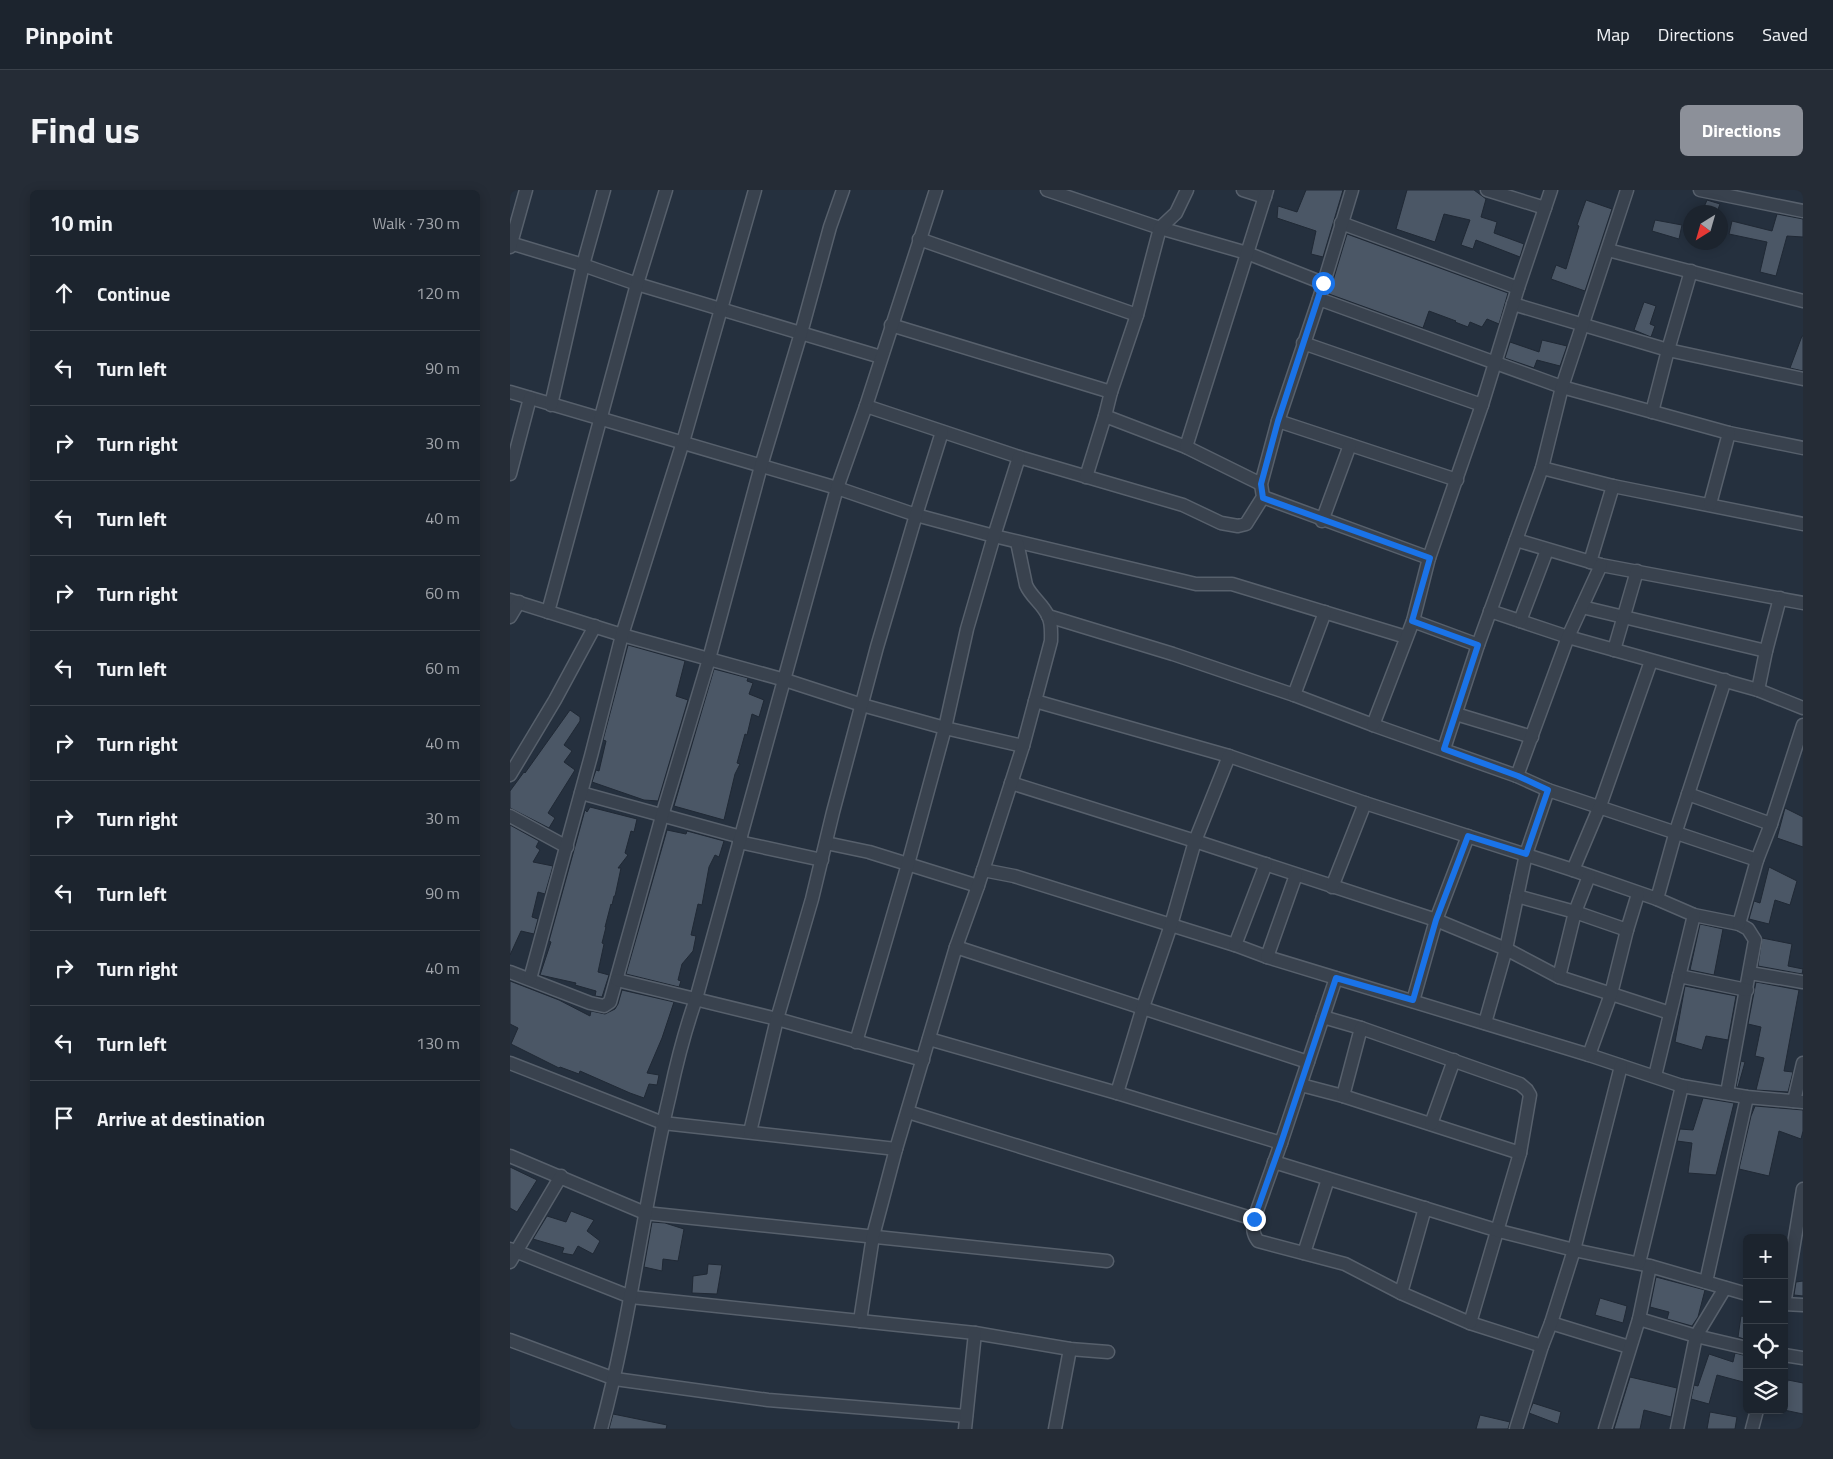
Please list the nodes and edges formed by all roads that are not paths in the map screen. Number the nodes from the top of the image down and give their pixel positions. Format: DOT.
graph roads {
  1 [pos="526,190"];
  2 [pos="604,190"];
  3 [pos="666,190"];
  4 [pos="755,190"];
  5 [pos="843,190"];
  6 [pos="936,190"];
  7 [pos="1047,190"];
  8 [pos="1187,190"];
  9 [pos="1243,190"];
  10 [pos="1352,190"];
  11 [pos="1487,190"];
  12 [pos="1551,190"];
  13 [pos="1627,190"];
  14 [pos="1700,190"];
  15 [pos="1266,194"];
  16 [pos="1545,208"];
  17 [pos="1803,211"];
  18 [pos="1341,224"];
  19 [pos="1160,228"];
  20 [pos="919,239"];
  21 [pos="510,244"];
  22 [pos="1608,250"];
  23 [pos="1247,253"];
  24 [pos="583,265"];
  25 [pos="1691,271"];
  26 [pos="1323,283"];
  27 [pos="637,284"];
  28 [pos="1518,288"];
  29 [pos="1319,300"];
  30 [pos="1803,301"];
  31 [pos="1513,304"];
  32 [pos="721,308"];
  33 [pos="1137,316"];
  34 [pos="891,325"];
  35 [pos="1582,325"];
  36 [pos="802,333"];
  37 [pos="1303,343"];
  38 [pos="1668,350"];
  39 [pos="881,357"];
  40 [pos="1495,363"];
  41 [pos="1803,379"];
  42 [pos="1562,387"];
  43 [pos="510,392"];
  44 [pos="1111,392"];
  45 [pos="530,398"];
  46 [pos="551,404"];
  47 [pos="866,406"];
  48 [pos="1482,406"];
  49 [pos="1652,412"];
  50 [pos="1106,416"];
  51 [pos="600,420"];
  52 [pos="1278,421"];
  53 [pos="942,432"];
  54 [pos="1729,433"];
  55 [pos="683,442"];
  56 [pos="1350,445"];
  57 [pos="1186,447"];
  58 [pos="1803,448"];
  59 [pos="1020,457"];
  60 [pos="761,466"];
  61 [pos="1542,468"];
  62 [pos="510,474"];
  63 [pos="1086,476"];
  64 [pos="1457,480"];
  65 [pos="1261,484"];
  66 [pos="1612,486"];
  67 [pos="837,488"];
  68 [pos="1263,498"];
  69 [pos="1710,504"];
  70 [pos="916,515"];
  71 [pos="1322,520"];
  72 [pos="1803,524"];
  73 [pos="994,536"];
  74 [pos="1516,540"];
  75 [pos="1017,542"];
  76 [pos="1548,550"];
  77 [pos="1430,558"];
  78 [pos="1595,564"];
  79 [pos="1637,571"];
  80 [pos="1780,598"];
  81 [pos="514,601"];
  82 [pos="1803,603"];
  83 [pos="1582,607"];
  84 [pos="1490,611"];
  85 [pos="548,612"];
  86 [pos="1325,612"];
  87 [pos="1048,616"];
  88 [pos="510,617"];
  89 [pos="1624,618"];
  90 [pos="1520,620"];
  91 [pos="1412,621"];
  92 [pos="595,626"];
  93 [pos="622,635"];
  94 [pos="1406,637"];
  95 [pos="1568,637"];
  96 [pos="1478,645"];
  97 [pos="1614,650"];
  98 [pos="1766,651"];
  99 [pos="709,659"];
  100 [pos="1651,661"];
  101 [pos="785,680"];
  102 [pos="1725,680"];
  103 [pos="1758,690"];
  104 [pos="1294,695"];
  105 [pos="1035,701"];
  106 [pos="862,705"];
  107 [pos="1803,708"];
  108 [pos="1456,714"];
  109 [pos="1373,725"];
  110 [pos="1803,725"];
  111 [pos="945,728"];
  112 [pos="1532,737"];
  113 [pos="1023,746"];
  114 [pos="1444,749"];
  115 [pos="1230,756"];
  116 [pos="510,775"];
  117 [pos="1518,776"];
  118 [pos="1011,783"];
  119 [pos="1548,790"];
  120 [pos="581,793"];
  121 [pos="1688,794"];
  122 [pos="1365,803"];
  123 [pos="1600,806"];
  124 [pos="510,816"];
  125 [pos="662,816"];
  126 [pos="1770,824"];
  127 [pos="1676,832"];
  128 [pos="1468,836"];
  129 [pos="740,840"];
  130 [pos="1195,841"];
  131 [pos="826,843"];
  132 [pos="567,847"];
  133 [pos="1526,854"];
  134 [pos="822,860"];
  135 [pos="1757,860"];
  136 [pos="908,864"];
  137 [pos="1266,864"];
  138 [pos="983,870"];
  139 [pos="1573,870"];
  140 [pos="1296,874"];
  141 [pos="1589,876"];
  142 [pos="978,886"];
  143 [pos="1332,887"];
  144 [pos="1638,894"];
  145 [pos="1518,896"];
  146 [pos="1657,900"];
  147 [pos="1575,912"];
  148 [pos="1694,915"];
  149 [pos="1436,920"];
  150 [pos="1739,924"];
  151 [pos="1171,925"];
  152 [pos="1627,930"];
  153 [pos="1235,945"];
  154 [pos="956,947"];
  155 [pos="1506,949"];
  156 [pos="1267,956"];
  157 [pos="510,972"];
  158 [pos="1750,973"];
  159 [pos="1559,976"];
  160 [pos="1679,976"];
  161 [pos="1336,978"];
  162 [pos="530,980"];
  163 [pos="617,980"];
  164 [pos="1803,982"];
  165 [pos="1747,990"];
  166 [pos="1611,994"];
  167 [pos="696,999"];
  168 [pos="1413,1000"];
  169 [pos="1143,1008"];
  170 [pos="1670,1013"];
  171 [pos="1323,1017"];
  172 [pos="777,1019"];
  173 [pos="1485,1023"];
  174 [pos="1361,1028"];
  175 [pos="929,1039"];
  176 [pos="856,1042"];
  177 [pos="1589,1055"];
  178 [pos="923,1060"];
  179 [pos="1454,1060"];
  180 [pos="1308,1062"];
  181 [pos="510,1063"];
  182 [pos="1803,1063"];
  183 [pos="1621,1066"];
  184 [pos="1654,1076"];
  185 [pos="1300,1085"];
  186 [pos="1682,1086"];
  187 [pos="1117,1093"];
  188 [pos="1727,1093"];
  189 [pos="1343,1096"];
  190 [pos="1747,1097"];
  191 [pos="1799,1102"];
  192 [pos="908,1112"];
  193 [pos="662,1122"];
  194 [pos="1431,1124"];
  195 [pos="750,1132"];
  196 [pos="1281,1143"];
  197 [pos="896,1149"];
  198 [pos="1520,1153"];
  199 [pos="510,1156"];
  200 [pos="1274,1162"];
  201 [pos="560,1176"];
  202 [pos="1328,1179"];
  203 [pos="1803,1189"];
  204 [pos="1425,1208"];
  205 [pos="645,1213"];
  206 [pos="1254,1219"];
  207 [pos="1499,1231"];
  208 [pos="873,1236"];
  209 [pos="1574,1250"];
  210 [pos="1304,1253"];
  211 [pos="512,1254"];
  212 [pos="1107,1261"];
  213 [pos="1644,1265"];
  214 [pos="1788,1280"];
  215 [pos="1706,1282"];
  216 [pos="1725,1288"];
  217 [pos="1743,1293"];
  218 [pos="1401,1294"];
  219 [pos="630,1297"];
  220 [pos="1788,1304"];
  221 [pos="1803,1305"];
  222 [pos="1638,1319"];
  223 [pos="860,1322"];
  224 [pos="1551,1322"];
  225 [pos="1470,1323"];
  226 [pos="975,1333"];
  227 [pos="1696,1336"];
  228 [pos="510,1340"];
  229 [pos="1542,1346"];
  230 [pos="1629,1347"];
  231 [pos="1743,1347"];
  232 [pos="1070,1349"];
  233 [pos="1108,1352"];
  234 [pos="1788,1356"];
  235 [pos="1803,1358"];
  236 [pos="615,1379"];
  237 [pos="1756,1414"];
  238 [pos="966,1422"];
  239 [pos="601,1429"];
  240 [pos="1054,1429"];
  241 [pos="1516,1429"];
  242 [pos="1605,1429"];
  243 [pos="1677,1429"];
  244 [pos="1752,1429"];
  1 -- 21 [label="street"];
  2 -- 24 [label="street"];
  3 -- 27 [label="street"];
  4 -- 32 [label="street"];
  5 -- 36 [label="street"];
  6 -- 20 [label="street"];
  7 -- 19 [label="street"];
  8 -- 19 [label="street"];
  9 -- 15 [label="street"];
  10 -- 18 [label="street"];
  11 -- 16 [label="street"];
  12 -- 16 [label="street"];
  13 -- 22 [label="street"];
  14 -- 17 [label="street"];
  15 -- 23 [label="street"];
  16 -- 28 [label="street"];
  18 -- 26 [label="street"];
  18 -- 28 [label="street"];
  19 -- 23 [label="street"];
  19 -- 33 [label="street"];
  20 -- 33 [label="street"];
  20 -- 34 [label="street"];
  21 -- 24 [label="street"];
  22 -- 25 [label="street"];
  22 -- 35 [label="street"];
  23 -- 26 [label="street"];
  23 -- 57 [label="street"];
  24 -- 27 [label="street"];
  24 -- 46 [label="street"];
  25 -- 30 [label="street"];
  25 -- 38 [label="street"];
  26 -- 29 [label="street"];
  27 -- 32 [label="street"];
  27 -- 51 [label="street"];
  28 -- 31 [label="street"];
  29 -- 37 [label="street"];
  29 -- 40 [label="street"];
  31 -- 35 [label="street"];
  31 -- 40 [label="street"];
  32 -- 36 [label="street"];
  32 -- 55 [label="street"];
  33 -- 44 [label="street"];
  34 -- 39 [label="street"];
  34 -- 44 [label="street"];
  35 -- 38 [label="street"];
  35 -- 42 [label="street"];
  36 -- 39 [label="street"];
  36 -- 60 [label="street"];
  37 -- 48 [label="street"];
  37 -- 52 [label="street"];
  38 -- 41 [label="street"];
  38 -- 49 [label="street"];
  39 -- 47 [label="street"];
  40 -- 42 [label="street"];
  40 -- 48 [label="street"];
  42 -- 49 [label="street"];
  42 -- 61 [label="street"];
  43 -- 45 [label="street"];
  44 -- 50 [label="street"];
  45 -- 46 [label="street"];
  45 -- 62 [label="street"];
  46 -- 51 [label="street"];
  47 -- 53 [label="street"];
  47 -- 67 [label="street"];
  48 -- 64 [label="street"];
  49 -- 54 [label="street"];
  50 -- 57 [label="street"];
  50 -- 63 [label="street"];
  51 -- 55 [label="street"];
  51 -- 85 [label="street"];
  52 -- 56 [label="street"];
  52 -- 65 [label="street"];
  53 -- 59 [label="street"];
  53 -- 70 [label="street"];
  54 -- 58 [label="street"];
  54 -- 69 [label="street"];
  55 -- 60 [label="street"];
  55 -- 93 [label="street"];
  56 -- 64 [label="street"];
  56 -- 71 [label="street"];
  57 -- 65 [label="street"];
  59 -- 63 [label="street"];
  59 -- 73 [label="street"];
  60 -- 67 [label="street"];
  60 -- 99 [label="street"];
  61 -- 66 [label="street"];
  61 -- 74 [label="street"];
  63 -- 68 [label="street"];
  64 -- 77 [label="street"];
  65 -- 68 [label="street"];
  66 -- 69 [label="street"];
  66 -- 78 [label="street"];
  67 -- 70 [label="street"];
  67 -- 101 [label="street"];
  68 -- 71 [label="street"];
  69 -- 72 [label="street"];
  70 -- 73 [label="street"];
  70 -- 106 [label="street"];
  71 -- 77 [label="street"];
  73 -- 75 [label="street"];
  73 -- 111 [label="street"];
  74 -- 76 [label="street"];
  74 -- 84 [label="street"];
  75 -- 86 [label="street"];
  75 -- 87 [label="street"];
  76 -- 78 [label="street"];
  76 -- 90 [label="street"];
  77 -- 91 [label="street"];
  78 -- 79 [label="street"];
  78 -- 83 [label="street"];
  79 -- 80 [label="street"];
  79 -- 89 [label="street"];
  80 -- 82 [label="street"];
  80 -- 98 [label="street"];
  81 -- 85 [label="street"];
  81 -- 88 [label="street"];
  83 -- 89 [label="street"];
  83 -- 95 [label="street"];
  84 -- 90 [label="street"];
  84 -- 96 [label="street"];
  85 -- 92 [label="street"];
  86 -- 94 [label="street"];
  86 -- 104 [label="street"];
  87 -- 104 [label="street"];
  87 -- 105 [label="street"];
  89 -- 97 [label="street"];
  89 -- 98 [label="street"];
  90 -- 95 [label="street"];
  91 -- 94 [label="street"];
  91 -- 96 [label="street"];
  92 -- 93 [label="street"];
  92 -- 116 [label="street"];
  93 -- 99 [label="street"];
  93 -- 120 [label="street"];
  94 -- 109 [label="street"];
  95 -- 97 [label="street"];
  95 -- 112 [label="street"];
  96 -- 108 [label="street"];
  97 -- 100 [label="street"];
  98 -- 103 [label="street"];
  99 -- 101 [label="street"];
  99 -- 125 [label="street"];
  100 -- 102 [label="street"];
  100 -- 123 [label="street"];
  101 -- 106 [label="street"];
  101 -- 129 [label="street"];
  102 -- 103 [label="street"];
  102 -- 121 [label="street"];
  103 -- 107 [label="street"];
  104 -- 109 [label="street"];
  105 -- 113 [label="street"];
  105 -- 115 [label="street"];
  106 -- 111 [label="street"];
  106 -- 131 [label="street"];
  108 -- 112 [label="street"];
  108 -- 114 [label="street"];
  109 -- 114 [label="street"];
  110 -- 126 [label="street"];
  111 -- 113 [label="street"];
  111 -- 136 [label="street"];
  112 -- 117 [label="street"];
  113 -- 118 [label="street"];
  114 -- 117 [label="street"];
  115 -- 122 [label="street"];
  115 -- 130 [label="street"];
  117 -- 119 [label="street"];
  118 -- 130 [label="street"];
  118 -- 138 [label="street"];
  119 -- 123 [label="street"];
  119 -- 133 [label="street"];
  120 -- 125 [label="street"];
  120 -- 132 [label="street"];
  121 -- 126 [label="street"];
  121 -- 127 [label="street"];
  122 -- 128 [label="street"];
  122 -- 143 [label="street"];
  123 -- 127 [label="street"];
  123 -- 139 [label="street"];
  124 -- 132 [label="street"];
  125 -- 129 [label="street"];
  125 -- 163 [label="street"];
  126 -- 135 [label="street"];
  127 -- 135 [label="street"];
  127 -- 146 [label="street"];
  128 -- 133 [label="street"];
  128 -- 149 [label="street"];
  129 -- 134 [label="street"];
  129 -- 167 [label="street"];
  130 -- 137 [label="street"];
  130 -- 151 [label="street"];
  131 -- 134 [label="street"];
  131 -- 136 [label="street"];
  132 -- 162 [label="street"];
  133 -- 139 [label="street"];
  133 -- 145 [label="street"];
  134 -- 172 [label="street"];
  135 -- 150 [label="street"];
  136 -- 142 [label="street"];
  136 -- 176 [label="street"];
  137 -- 140 [label="street"];
  137 -- 153 [label="street"];
  138 -- 142 [label="street"];
  138 -- 151 [label="street"];
  139 -- 141 [label="street"];
  140 -- 143 [label="street"];
  140 -- 156 [label="street"];
  141 -- 144 [label="street"];
  141 -- 147 [label="street"];
  142 -- 154 [label="street"];
  143 -- 149 [label="street"];
  144 -- 146 [label="street"];
  144 -- 152 [label="street"];
  145 -- 147 [label="street"];
  145 -- 155 [label="street"];
  146 -- 148 [label="street"];
  147 -- 152 [label="street"];
  147 -- 159 [label="street"];
  148 -- 150 [label="street"];
  148 -- 160 [label="street"];
  149 -- 155 [label="street"];
  149 -- 168 [label="street"];
  150 -- 158 [label="street"];
  151 -- 153 [label="street"];
  151 -- 169 [label="street"];
  152 -- 166 [label="street"];
  153 -- 156 [label="street"];
  154 -- 169 [label="street"];
  154 -- 175 [label="street"];
  155 -- 159 [label="street"];
  155 -- 173 [label="street"];
  156 -- 161 [label="street"];
  157 -- 162 [label="street"];
  158 -- 164 [label="street"];
  158 -- 165 [label="street"];
  159 -- 166 [label="street"];
  160 -- 165 [label="street"];
  160 -- 170 [label="street"];
  161 -- 168 [label="street"];
  161 -- 171 [label="street"];
  162 -- 163 [label="street"];
  163 -- 167 [label="street"];
  165 -- 188 [label="street"];
  166 -- 170 [label="street"];
  166 -- 177 [label="street"];
  167 -- 172 [label="street"];
  167 -- 193 [label="street"];
  168 -- 173 [label="street"];
  169 -- 180 [label="street"];
  169 -- 187 [label="street"];
  170 -- 184 [label="street"];
  171 -- 174 [label="street"];
  171 -- 180 [label="street"];
  172 -- 176 [label="street"];
  172 -- 195 [label="street"];
  173 -- 177 [label="street"];
  174 -- 179 [label="street"];
  174 -- 189 [label="street"];
  175 -- 178 [label="street"];
  175 -- 187 [label="street"];
  176 -- 178 [label="street"];
  177 -- 183 [label="street"];
  178 -- 192 [label="street"];
  179 -- 194 [label="street"];
  179 -- 198 [label="street"];
  180 -- 185 [label="street"];
  181 -- 193 [label="street"];
  182 -- 191 [label="street"];
  183 -- 184 [label="street"];
  183 -- 209 [label="street"];
  184 -- 186 [label="street"];
  185 -- 189 [label="street"];
  185 -- 196 [label="street"];
  186 -- 188 [label="street"];
  186 -- 213 [label="street"];
  187 -- 196 [label="street"];
  188 -- 190 [label="street"];
  189 -- 194 [label="street"];
  190 -- 191 [label="street"];
  190 -- 215 [label="street"];
  192 -- 197 [label="street"];
  192 -- 206 [label="street"];
  193 -- 195 [label="street"];
  193 -- 205 [label="street"];
  194 -- 198 [label="street"];
  195 -- 197 [label="street"];
  196 -- 200 [label="street"];
  197 -- 208 [label="street"];
  198 -- 207 [label="street"];
  199 -- 201 [label="street"];
  200 -- 202 [label="street"];
  200 -- 206 [label="street"];
  201 -- 205 [label="street"];
  201 -- 211 [label="street"];
  202 -- 204 [label="street"];
  202 -- 210 [label="street"];
  203 -- 214 [label="street"];
  204 -- 207 [label="street"];
  204 -- 218 [label="street"];
  205 -- 208 [label="street"];
  205 -- 219 [label="street"];
  206 -- 210 [label="street"];
  207 -- 209 [label="street"];
  207 -- 225 [label="street"];
  208 -- 212 [label="street"];
  208 -- 223 [label="street"];
  209 -- 213 [label="street"];
  209 -- 224 [label="street"];
  210 -- 218 [label="street"];
  211 -- 219 [label="street"];
  213 -- 215 [label="street"];
  213 -- 222 [label="street"];
  215 -- 216 [label="street"];
  216 -- 217 [label="street"];
  216 -- 227 [label="street"];
  218 -- 225 [label="street"];
  219 -- 223 [label="street"];
  219 -- 236 [label="street"];
  220 -- 221 [label="street"];
  222 -- 227 [label="street"];
  222 -- 230 [label="street"];
  223 -- 226 [label="street"];
  224 -- 229 [label="street"];
  224 -- 230 [label="street"];
  225 -- 229 [label="street"];
  226 -- 232 [label="street"];
  226 -- 238 [label="street"];
  227 -- 231 [label="street"];
  227 -- 243 [label="street"];
  228 -- 236 [label="street"];
  229 -- 241 [label="street"];
  230 -- 242 [label="street"];
  232 -- 233 [label="street"];
  232 -- 240 [label="street"];
  234 -- 235 [label="street"];
  236 -- 238 [label="street"];
  236 -- 239 [label="street"];
  237 -- 244 [label="street"];
}
